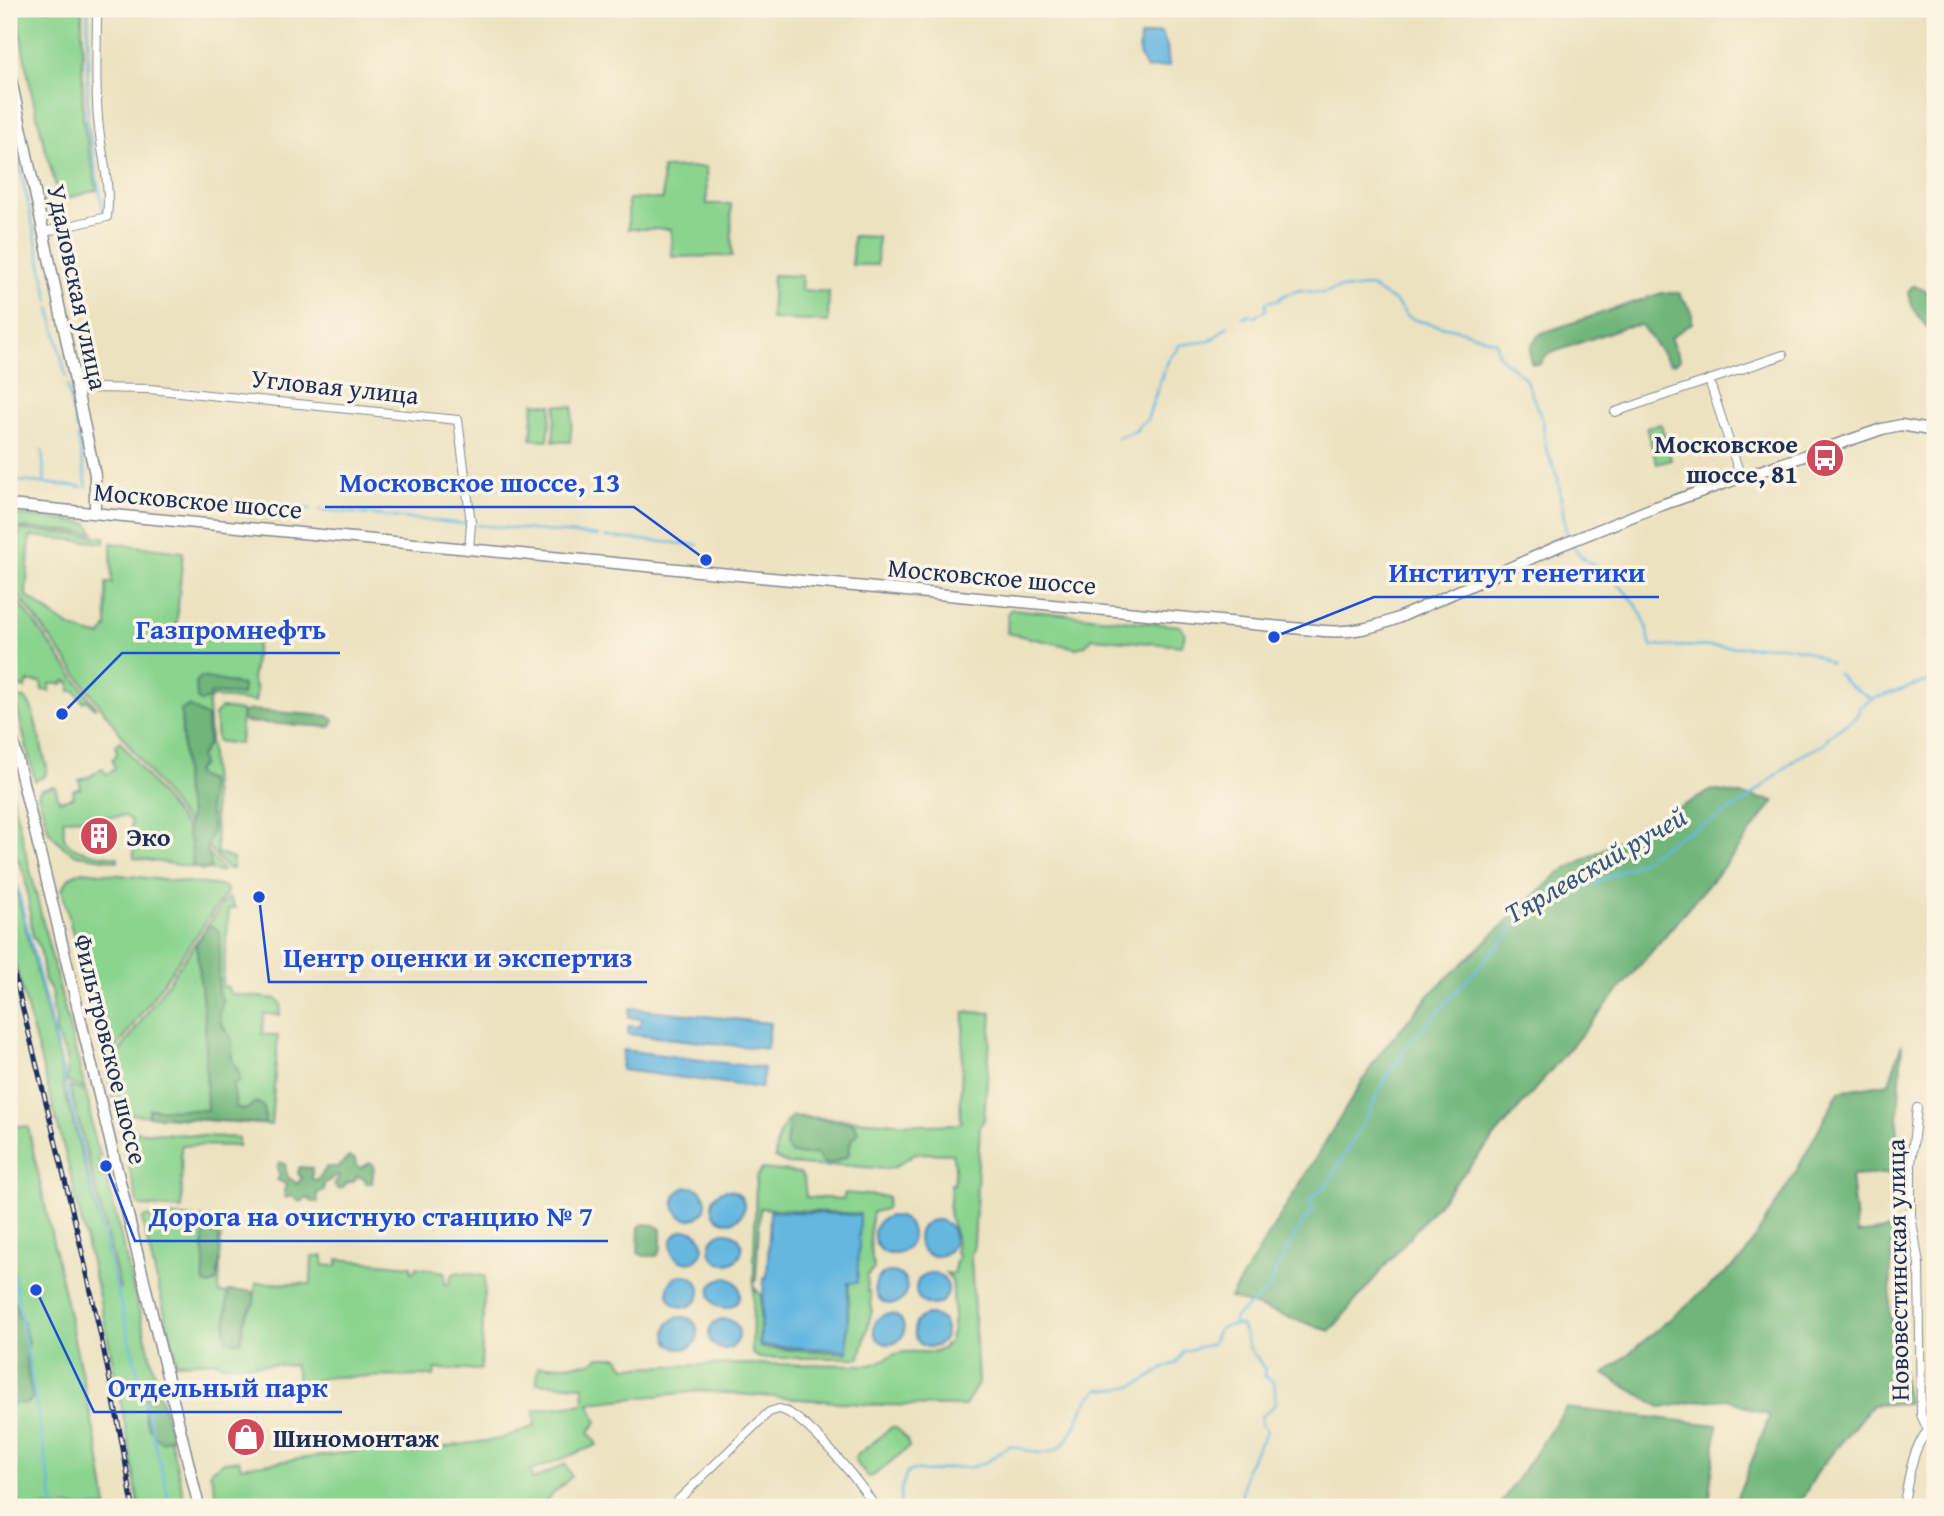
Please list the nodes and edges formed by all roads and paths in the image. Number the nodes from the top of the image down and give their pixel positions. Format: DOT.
graph roads {
  1 [pos="97,9"];
  2 [pos="9,70"];
  3 [pos="44,232"];
  4 [pos="1783,355"];
  5 [pos="1709,380"];
  6 [pos="77,390"];
  7 [pos="1615,412"];
  8 [pos="1935,431"];
  9 [pos="1741,478"];
  10 [pos="9,505"];
  11 [pos="95,513"];
  12 [pos="469,550"];
  13 [pos="9,725"];
  14 [pos="1917,1108"];
  15 [pos="1932,1427"];
  16 [pos="199,1507"];
  17 [pos="671,1507"];
  18 [pos="875,1507"];
  19 [pos="1903,1507"];
  1 -- 3 [label="street"];
  2 -- 3 [label="main road, Удаловская улица"];
  3 -- 6 [label="main road, Удаловская улица"];
  4 -- 5 [label="street"];
  5 -- 7 [label="street"];
  5 -- 9 [label="street"];
  6 -- 11 [label="main road, Удаловская улица"];
  6 -- 12 [label="street, Угловая улица"];
  8 -- 9 [label="main road, Московское шоссе"];
  9 -- 12 [label="main road, Московское шоссе"];
  10 -- 11 [label="main road, Московское шоссе"];
  11 -- 12 [label="main road, Московское шоссе"];
  13 -- 16 [label="main road, Фильтровское шоссе"];
  14 -- 15 [label="street, Нововестинская улица"];
  15 -- 19 [label="street, Нововестинская улица"];
  17 -- 18 [label="street"];
}
